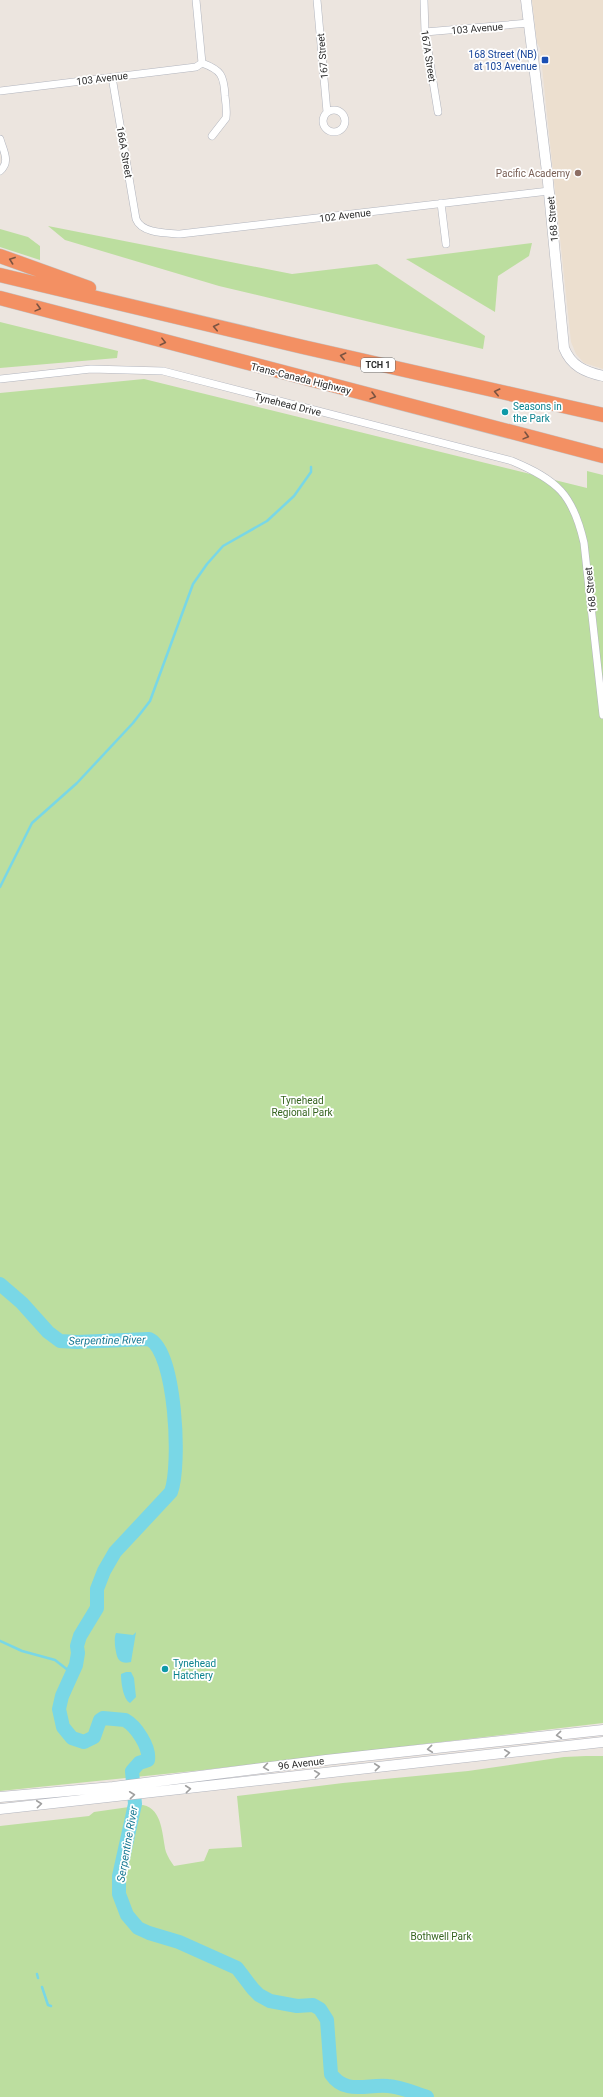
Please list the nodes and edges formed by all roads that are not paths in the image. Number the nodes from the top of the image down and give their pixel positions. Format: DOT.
graph roads {
  1 [pos="196,0"];
  2 [pos="317,0"];
  3 [pos="424,0"];
  4 [pos="526,0"];
  5 [pos="529,23"];
  6 [pos="425,32"];
  7 [pos="202,63"];
  8 [pos="112,77"];
  9 [pos="0,91"];
  10 [pos="327,112"];
  11 [pos="438,112"];
  12 [pos="212,136"];
  13 [pos="0,139"];
  14 [pos="0,171"];
  15 [pos="549,191"];
  16 [pos="441,203"];
  17 [pos="141,226"];
  18 [pos="446,244"];
  19 [pos="0,256"];
  20 [pos="0,275"];
  21 [pos="0,298"];
  22 [pos="154,312"];
  23 [pos="603,376"];
  24 [pos="0,379"];
  25 [pos="603,415"];
  26 [pos="603,456"];
  27 [pos="564,493"];
  28 [pos="603,715"];
  29 [pos="603,1730"];
  30 [pos="603,1742"];
  31 [pos="148,1788"];
  32 [pos="114,1792"];
  33 [pos="0,1797"];
  34 [pos="0,1808"];
  1 -- 7 [label="street"];
  2 -- 10 [label="street, 167 Street"];
  3 -- 6 [label="street, 167A Street"];
  4 -- 5 [label="main road, 168 Street"];
  5 -- 6 [label="street, 103 Avenue"];
  5 -- 15 [label="main road, 168 Street"];
  6 -- 11 [label="street, 167A Street"];
  7 -- 8 [label="street, 103 Avenue"];
  7 -- 12 [label="street"];
  8 -- 9 [label="street, 103 Avenue"];
  8 -- 17 [label="street, 166A Street"];
  13 -- 14 [label="street"];
  15 -- 16 [label="street, 102 Avenue"];
  15 -- 23 [label="main road, 168 Street"];
  16 -- 17 [label="street, 102 Avenue"];
  16 -- 18 [label="street"];
  22 -- 19 [label="highway, one-way"];
  20 -- 22 [label="highway, TCH 1"];
  21 -- 26 [label="highway, Trans-Canada Highway, one-way"];
  25 -- 22 [label="highway, TCH 1, one-way"];
  24 -- 27 [label="street, Tynehead Drive"];
  27 -- 28 [label="street, 168 Street"];
  29 -- 31 [label="main road, 96 Avenue, one-way"];
  31 -- 30 [label="main road, 96 Avenue, one-way"];
  31 -- 32 [label="main road, 96 Avenue"];
  32 -- 33 [label="main road, 96 Avenue"];
  34 -- 32 [label="main road, 96 Avenue, one-way"];
}
